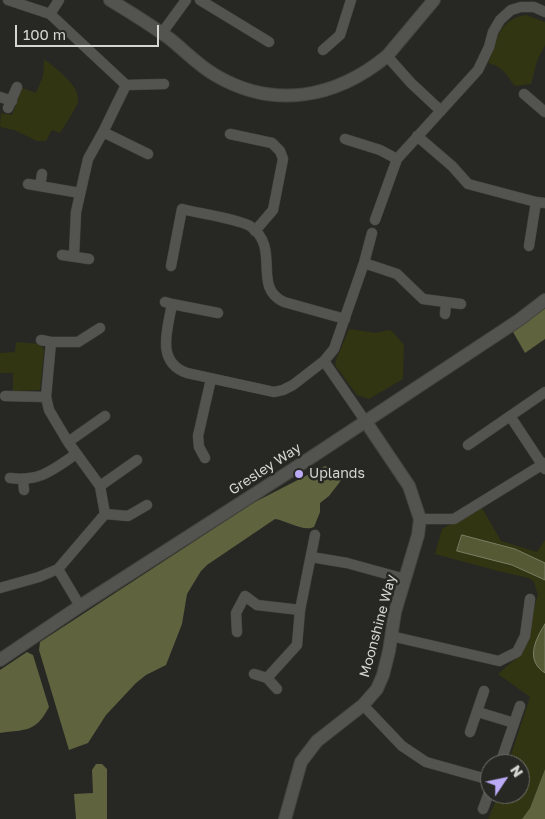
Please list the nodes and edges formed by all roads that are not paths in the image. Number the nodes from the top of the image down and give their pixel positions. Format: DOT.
graph roads {
  1 [pos="8,0"];
  2 [pos="59,0"];
  3 [pos="110,0"];
  4 [pos="186,0"];
  5 [pos="200,0"];
  6 [pos="350,0"];
  7 [pos="434,0"];
  8 [pos="535,4"];
  9 [pos="545,12"];
  10 [pos="50,14"];
  11 [pos="162,33"];
  12 [pos="270,42"];
  13 [pos="323,50"];
  14 [pos="387,56"];
  15 [pos="164,84"];
  16 [pos="126,85"];
  17 [pos="17,87"];
  18 [pos="524,94"];
  19 [pos="0,97"];
  20 [pos="441,111"];
  21 [pos="545,112"];
  22 [pos="103,132"];
  23 [pos="230,134"];
  24 [pos="417,136"];
  25 [pos="143,139"];
  26 [pos="345,139"];
  27 [pos="138,149"];
  28 [pos="148,154"];
  29 [pos="397,159"];
  30 [pos="42,174"];
  31 [pos="28,184"];
  32 [pos="40,186"];
  33 [pos="80,193"];
  34 [pos="540,202"];
  35 [pos="375,220"];
  36 [pos="255,231"];
  37 [pos="372,234"];
  38 [pos="529,246"];
  39 [pos="62,255"];
  40 [pos="74,256"];
  41 [pos="89,259"];
  42 [pos="364,263"];
  43 [pos="171,266"];
  44 [pos="545,300"];
  45 [pos="461,304"];
  46 [pos="218,313"];
  47 [pos="345,319"];
  48 [pos="100,328"];
  49 [pos="324,361"];
  50 [pos="211,379"];
  51 [pos="545,392"];
  52 [pos="4,396"];
  53 [pos="46,397"];
  54 [pos="105,416"];
  55 [pos="510,416"];
  56 [pos="366,422"];
  57 [pos="68,442"];
  58 [pos="468,445"];
  59 [pos="76,454"];
  60 [pos="205,458"];
  61 [pos="137,460"];
  62 [pos="544,466"];
  63 [pos="10,478"];
  64 [pos="100,486"];
  65 [pos="147,505"];
  66 [pos="105,514"];
  67 [pos="420,519"];
  68 [pos="314,534"];
  69 [pos="311,557"];
  70 [pos="58,569"];
  71 [pos="406,579"];
  72 [pos="0,588"];
  73 [pos="530,599"];
  74 [pos="80,606"];
  75 [pos="300,610"];
  76 [pos="237,632"];
  77 [pos="391,636"];
  78 [pos="0,660"];
  79 [pos="254,674"];
  80 [pos="267,678"];
  81 [pos="277,689"];
  82 [pos="484,691"];
  83 [pos="363,706"];
  84 [pos="520,706"];
  85 [pos="478,712"];
  86 [pos="514,723"];
  87 [pos="470,732"];
  88 [pos="503,754"];
  89 [pos="480,777"];
  90 [pos="485,804"];
  91 [pos="483,809"];
  92 [pos="285,819"];
  1 -- 10 [label="street"];
  2 -- 10 [label="street"];
  3 -- 11 [label="street"];
  4 -- 11 [label="street"];
  5 -- 12 [label="street"];
  6 -- 13 [label="street"];
  7 -- 14 [label="street"];
  8 -- 9 [label="street"];
  8 -- 20 [label="street"];
  10 -- 16 [label="street"];
  11 -- 14 [label="street"];
  14 -- 20 [label="street"];
  15 -- 16 [label="street"];
  16 -- 22 [label="street"];
  17 -- 19 [label="street"];
  18 -- 21 [label="street"];
  20 -- 24 [label="street"];
  22 -- 27 [label="street"];
  22 -- 33 [label="street"];
  23 -- 36 [label="street"];
  24 -- 29 [label="street"];
  24 -- 34 [label="street"];
  25 -- 27 [label="street"];
  26 -- 29 [label="street"];
  27 -- 28 [label="street"];
  29 -- 35 [label="street"];
  30 -- 32 [label="street"];
  31 -- 32 [label="street"];
  32 -- 33 [label="street"];
  33 -- 40 [label="street"];
  34 -- 38 [label="street"];
  36 -- 43 [label="street"];
  36 -- 47 [label="street"];
  37 -- 42 [label="street"];
  39 -- 40 [label="street"];
  40 -- 41 [label="street"];
  42 -- 45 [label="street"];
  42 -- 47 [label="street"];
  44 -- 56 [label="street, Gresley Way"];
  46 -- 50 [label="street"];
  47 -- 49 [label="street"];
  48 -- 53 [label="street"];
  49 -- 50 [label="street"];
  49 -- 56 [label="street"];
  50 -- 60 [label="street"];
  51 -- 55 [label="street"];
  52 -- 53 [label="street"];
  53 -- 57 [label="street"];
  54 -- 57 [label="street"];
  55 -- 58 [label="street"];
  55 -- 62 [label="street"];
  56 -- 67 [label="street, Moonshine Way"];
  56 -- 74 [label="street, Gresley Way"];
  57 -- 59 [label="street"];
  59 -- 63 [label="street"];
  59 -- 64 [label="street"];
  61 -- 64 [label="street"];
  62 -- 67 [label="street"];
  64 -- 66 [label="street"];
  65 -- 66 [label="street"];
  66 -- 70 [label="street"];
  67 -- 71 [label="street, Moonshine Way"];
  68 -- 69 [label="street"];
  69 -- 71 [label="street"];
  69 -- 75 [label="street"];
  70 -- 72 [label="street"];
  70 -- 74 [label="street"];
  71 -- 77 [label="street, Moonshine Way"];
  73 -- 77 [label="street"];
  74 -- 78 [label="street, Gresley Way"];
  75 -- 76 [label="street"];
  75 -- 80 [label="street"];
  77 -- 83 [label="street, Moonshine Way"];
  79 -- 80 [label="street"];
  80 -- 81 [label="street"];
  82 -- 85 [label="street"];
  83 -- 89 [label="street"];
  83 -- 92 [label="street, Moonshine Way"];
  84 -- 86 [label="street"];
  85 -- 86 [label="street"];
  85 -- 87 [label="street"];
  86 -- 88 [label="street"];
  90 -- 91 [label="street"];
}
